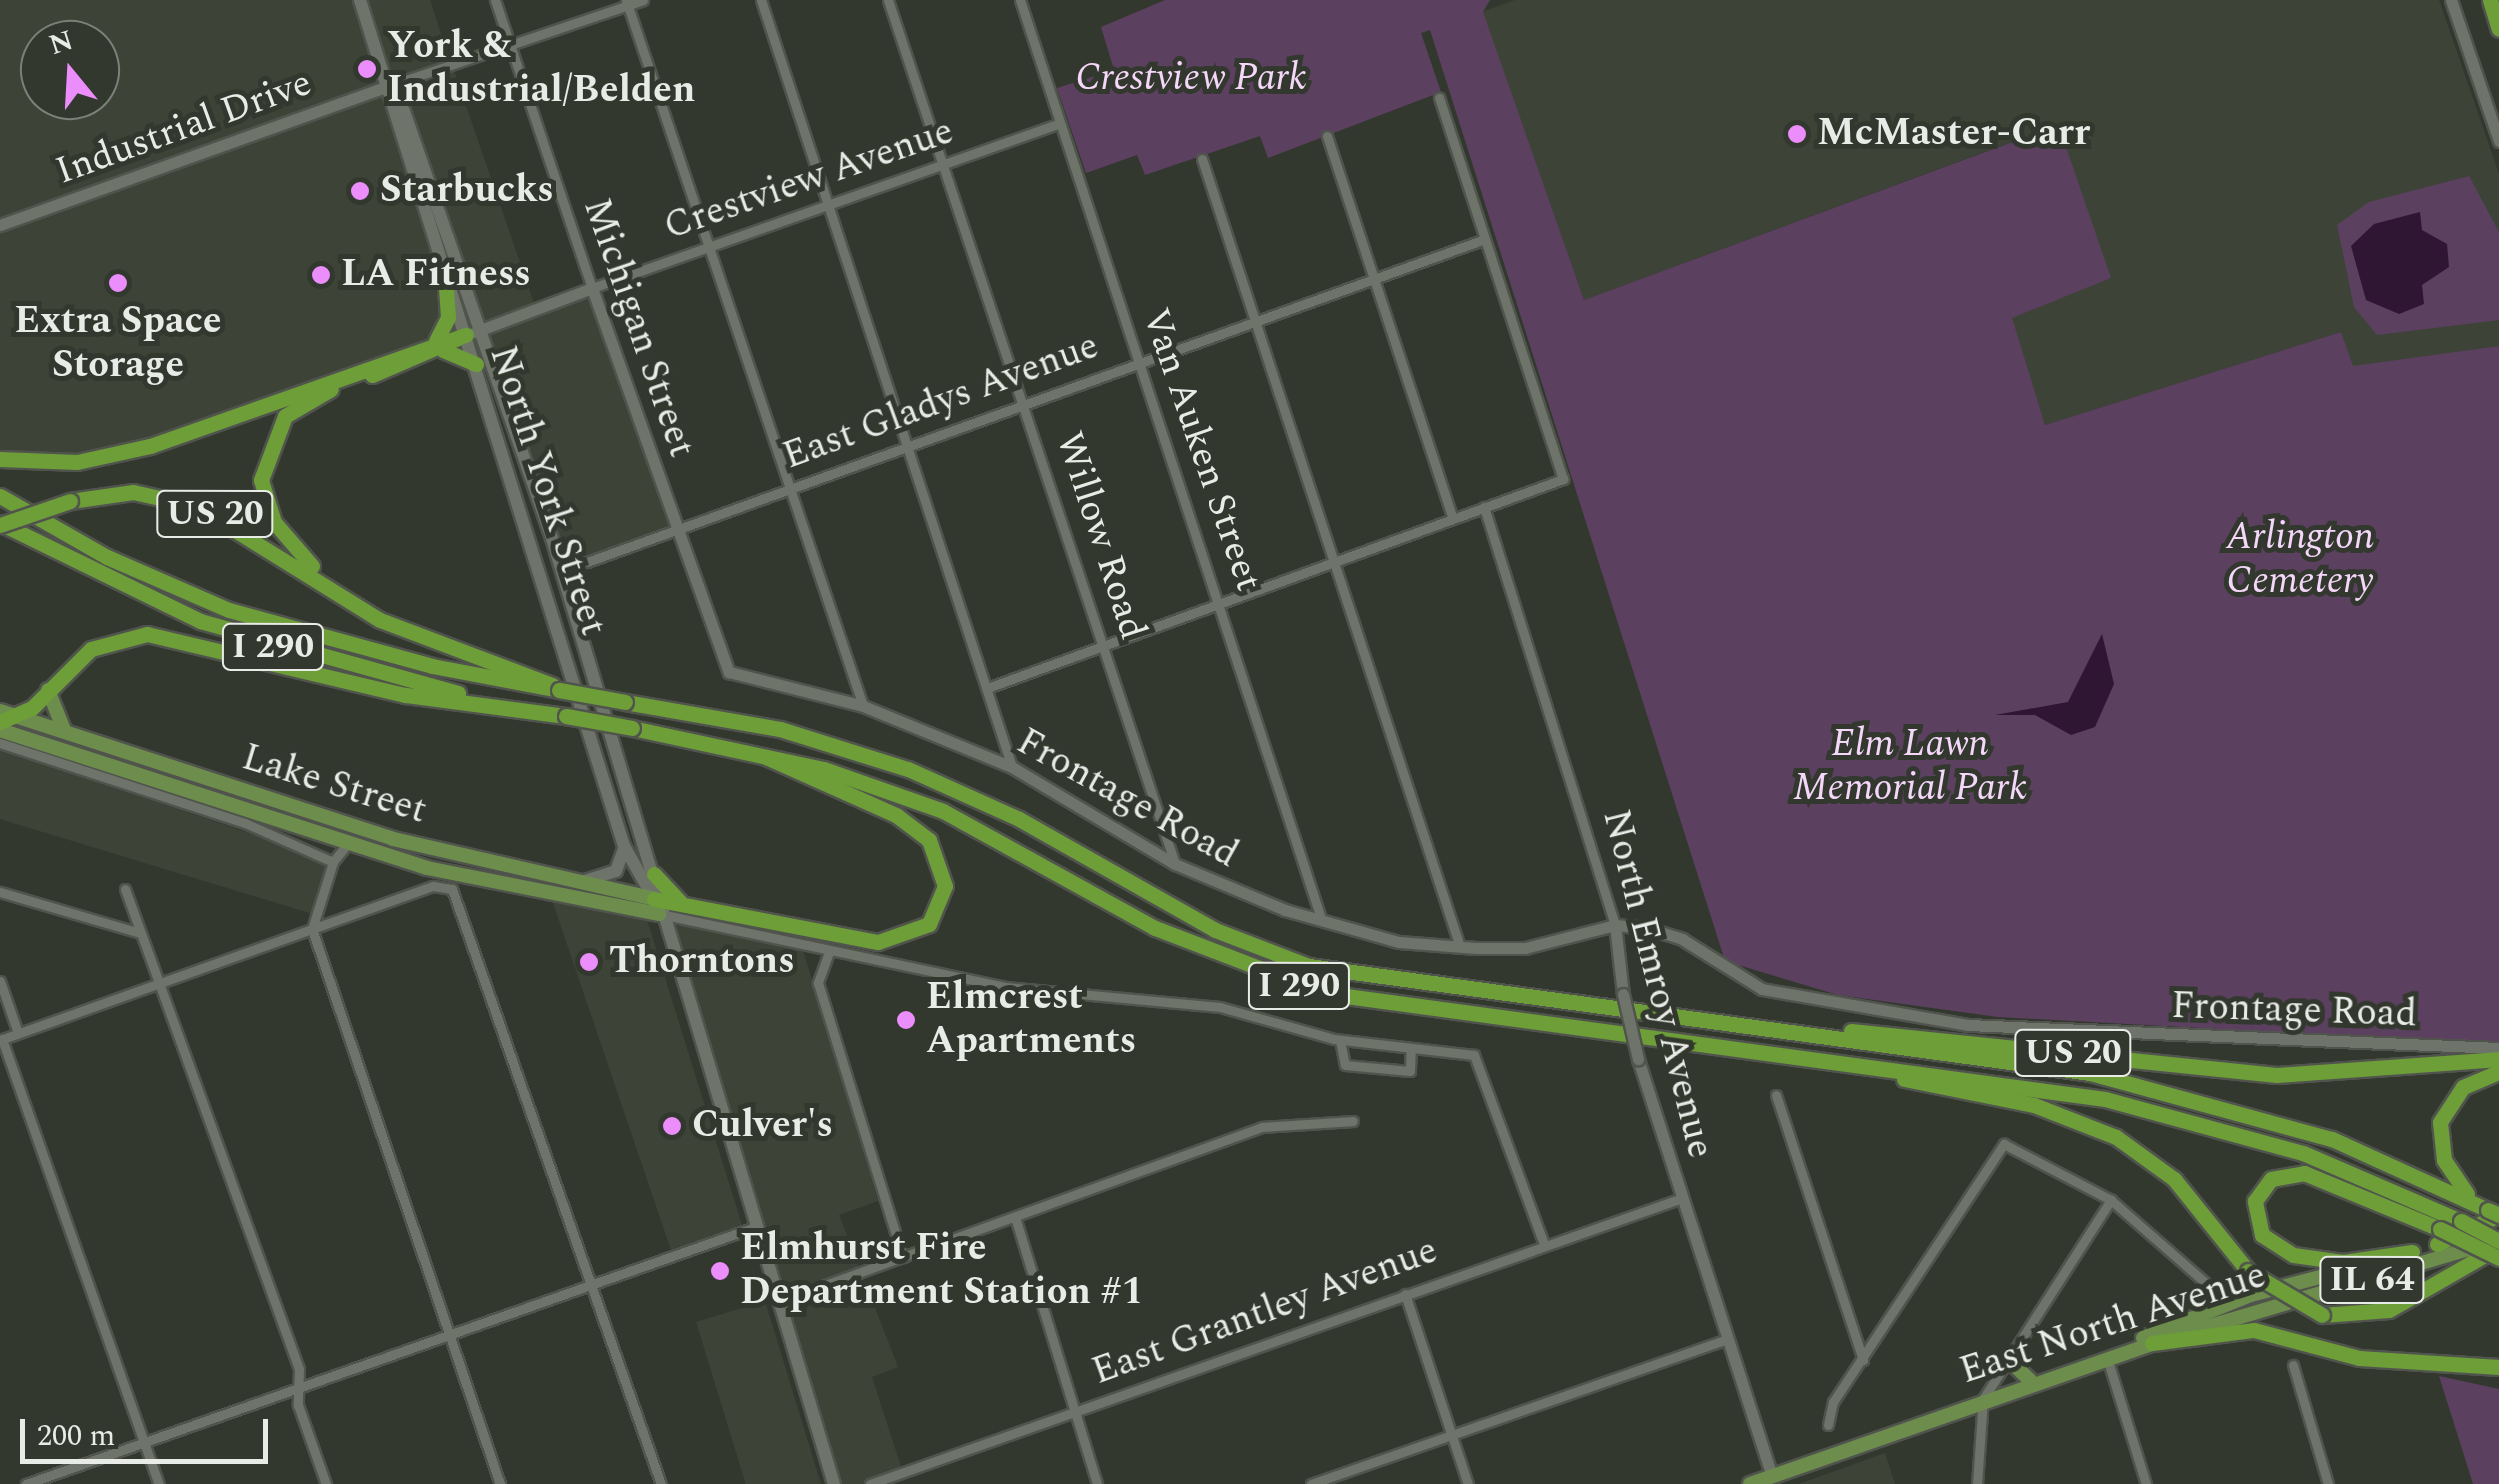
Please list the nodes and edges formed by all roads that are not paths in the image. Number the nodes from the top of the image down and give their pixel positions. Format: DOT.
graph roads {
  1 [pos="360,0"];
  2 [pos="495,0"];
  3 [pos="643,0"];
  4 [pos="761,0"];
  5 [pos="888,0"];
  6 [pos="1020,0"];
  7 [pos="2450,0"];
  8 [pos="2490,0"];
  9 [pos="627,3"];
  10 [pos="2499,29"];
  11 [pos="511,46"];
  12 [pos="390,92"];
  13 [pos="1440,98"];
  14 [pos="1060,123"];
  15 [pos="1326,136"];
  16 [pos="2499,140"];
  17 [pos="1202,158"];
  18 [pos="943,164"];
  19 [pos="829,206"];
  20 [pos="0,226"];
  21 [pos="1486,239"];
  22 [pos="710,246"];
  23 [pos="445,274"];
  24 [pos="1374,278"];
  25 [pos="592,288"];
  26 [pos="1258,320"];
  27 [pos="468,334"];
  28 [pos="439,346"];
  29 [pos="1140,363"];
  30 [pos="476,364"];
  31 [pos="1025,404"];
  32 [pos="909,445"];
  33 [pos="0,459"];
  34 [pos="791,487"];
  35 [pos="0,496"];
  36 [pos="1484,507"];
  37 [pos="1453,519"];
  38 [pos="0,524"];
  39 [pos="674,530"];
  40 [pos="1337,561"];
  41 [pos="587,562"];
  42 [pos="340,594"];
  43 [pos="1221,603"];
  44 [pos="1105,645"];
  45 [pos="730,672"];
  46 [pos="990,687"];
  47 [pos="48,690"];
  48 [pos="559,690"];
  49 [pos="863,706"];
  50 [pos="0,712"];
  51 [pos="566,716"];
  52 [pos="5,723"];
  53 [pos="72,736"];
  54 [pos="0,743"];
  55 [pos="759,752"];
  56 [pos="1012,766"];
  57 [pos="349,842"];
  58 [pos="624,846"];
  59 [pos="333,862"];
  60 [pos="1175,864"];
  61 [pos="654,874"];
  62 [pos="571,882"];
  63 [pos="125,889"];
  64 [pos="0,892"];
  65 [pos="683,904"];
  66 [pos="657,906"];
  67 [pos="1322,921"];
  68 [pos="1615,924"];
  69 [pos="312,930"];
  70 [pos="140,933"];
  71 [pos="1460,947"];
  72 [pos="829,952"];
  73 [pos="0,981"];
  74 [pos="162,982"];
  75 [pos="1656,1018"];
  76 [pos="18,1033"];
  77 [pos="1,1039"];
  78 [pos="1340,1040"];
  79 [pos="1411,1048"];
  80 [pos="1816,1060"];
  81 [pos="2497,1060"];
  82 [pos="1776,1095"];
  83 [pos="1353,1121"];
  84 [pos="2470,1197"];
  85 [pos="1682,1198"];
  86 [pos="2111,1200"];
  87 [pos="2496,1216"];
  88 [pos="1015,1217"];
  89 [pos="754,1226"];
  90 [pos="2438,1236"];
  91 [pos="2499,1242"];
  92 [pos="1544,1244"];
  93 [pos="2412,1252"];
  94 [pos="903,1257"];
  95 [pos="2499,1258"];
  96 [pos="597,1282"];
  97 [pos="2215,1290"];
  98 [pos="1405,1294"];
  99 [pos="778,1302"];
  100 [pos="453,1333"];
  101 [pos="1726,1338"];
  102 [pos="2152,1343"];
  103 [pos="2106,1355"];
  104 [pos="1863,1360"];
  105 [pos="2009,1360"];
  106 [pos="2293,1365"];
  107 [pos="2499,1367"];
  108 [pos="2031,1381"];
  109 [pos="298,1388"];
  110 [pos="1983,1398"];
  111 [pos="1074,1412"];
  112 [pos="1828,1425"];
  113 [pos="1451,1434"];
  114 [pos="143,1442"];
  115 [pos="1772,1481"];
  116 [pos="26,1484"];
  117 [pos="159,1484"];
  118 [pos="326,1484"];
  119 [pos="500,1484"];
  120 [pos="661,1484"];
  121 [pos="834,1484"];
  122 [pos="870,1484"];
  123 [pos="1097,1484"];
  124 [pos="1310,1484"];
  125 [pos="1468,1484"];
  126 [pos="1750,1484"];
  127 [pos="1977,1484"];
  128 [pos="2146,1484"];
  129 [pos="2328,1484"];
  1 -- 12 [label="main road, North York Street"];
  2 -- 11 [label="street, Michigan Street"];
  3 -- 9 [label="street"];
  4 -- 19 [label="street"];
  5 -- 18 [label="street, Willow Road"];
  6 -- 14 [label="street, Van Auken Street"];
  7 -- 16 [label="street"];
  8 -- 10 [label="highway"];
  9 -- 11 [label="street"];
  9 -- 22 [label="street"];
  11 -- 12 [label="street"];
  11 -- 25 [label="street, Michigan Street"];
  12 -- 20 [label="street, Industrial Drive"];
  12 -- 23 [label="main road, North York Street"];
  12 -- 27 [label="main road, North York Street"];
  13 -- 21 [label="street"];
  14 -- 18 [label="street, Crestview Avenue"];
  14 -- 29 [label="street, Van Auken Street"];
  15 -- 24 [label="street"];
  17 -- 26 [label="street"];
  18 -- 19 [label="street, Crestview Avenue"];
  18 -- 31 [label="street, Willow Road"];
  19 -- 22 [label="street, Crestview Avenue"];
  19 -- 32 [label="street"];
  21 -- 24 [label="street, East Gladys Avenue"];
  21 -- 36 [label="street"];
  22 -- 25 [label="street, Crestview Avenue"];
  22 -- 34 [label="street"];
  23 -- 27 [label="main road, North York Street"];
  23 -- 28 [label="highway"];
  24 -- 26 [label="street, East Gladys Avenue"];
  24 -- 37 [label="street"];
  25 -- 27 [label="street, Crestview Avenue"];
  25 -- 39 [label="street, Michigan Street"];
  26 -- 29 [label="street, East Gladys Avenue"];
  26 -- 40 [label="street"];
  27 -- 28 [label="highway"];
  27 -- 30 [label="main road, North York Street"];
  27 -- 61 [label="main road, North York Street"];
  28 -- 30 [label="highway"];
  28 -- 33 [label="highway"];
  28 -- 42 [label="highway"];
  29 -- 31 [label="street, East Gladys Avenue"];
  29 -- 43 [label="street, Van Auken Street"];
  30 -- 58 [label="main road, North York Street"];
  31 -- 32 [label="street, East Gladys Avenue"];
  31 -- 44 [label="street, Willow Road"];
  32 -- 34 [label="street, East Gladys Avenue"];
  32 -- 46 [label="street"];
  34 -- 39 [label="street, East Gladys Avenue"];
  34 -- 49 [label="street"];
  35 -- 48 [label="highway, I 290"];
  36 -- 37 [label="street"];
  36 -- 68 [label="street, North Emroy Avenue"];
  37 -- 40 [label="street"];
  38 -- 42 [label="highway, US 20, bridge"];
  38 -- 51 [label="highway, I 290"];
  39 -- 41 [label="street, East Gladys Avenue"];
  39 -- 45 [label="street, Michigan Street"];
  40 -- 43 [label="street"];
  40 -- 71 [label="street"];
  42 -- 48 [label="highway, US 20"];
  43 -- 44 [label="street"];
  43 -- 67 [label="street, Van Auken Street"];
  44 -- 46 [label="street"];
  44 -- 60 [label="street, Willow Road"];
  45 -- 49 [label="street, Frontage Road"];
  46 -- 56 [label="street"];
  47 -- 51 [label="highway"];
  47 -- 52 [label="highway"];
  47 -- 53 [label="main road"];
  48 -- 75 [label="highway, I 290, bridge"];
  49 -- 56 [label="street, Frontage Road"];
  50 -- 52 [label="main road, Lake Street"];
  51 -- 55 [label="highway, I 290, bridge"];
  52 -- 53 [label="main road, Lake Street"];
  52 -- 57 [label="main road, Lake Street"];
  53 -- 62 [label="main road, Lake Street"];
  54 -- 59 [label="street"];
  55 -- 65 [label="highway"];
  55 -- 80 [label="highway, I 290"];
  56 -- 60 [label="street, Frontage Road"];
  57 -- 59 [label="street"];
  57 -- 66 [label="main road, Lake Street"];
  58 -- 62 [label="main road"];
  58 -- 66 [label="main road, North York Street"];
  59 -- 69 [label="street"];
  60 -- 67 [label="street, Frontage Road"];
  61 -- 65 [label="highway"];
  61 -- 66 [label="main road, North York Street"];
  62 -- 66 [label="main road, Lake Street"];
  63 -- 70 [label="street"];
  64 -- 70 [label="street"];
  65 -- 66 [label="highway"];
  66 -- 72 [label="street"];
  66 -- 89 [label="main road, North York Street"];
  67 -- 71 [label="street, Frontage Road"];
  68 -- 71 [label="street, Frontage Road"];
  68 -- 81 [label="street, Frontage Road"];
  68 -- 85 [label="street, North Emroy Avenue, bridge"];
  69 -- 74 [label="street"];
  69 -- 96 [label="street"];
  69 -- 100 [label="street"];
  70 -- 74 [label="street"];
  72 -- 78 [label="street"];
  72 -- 94 [label="street"];
  73 -- 76 [label="street"];
  74 -- 76 [label="street"];
  74 -- 109 [label="street"];
  75 -- 81 [label="highway, US 20"];
  75 -- 84 [label="highway, I 290"];
  76 -- 77 [label="street"];
  77 -- 114 [label="street"];
  78 -- 79 [label="street"];
  78 -- 79 [label="street"];
  79 -- 92 [label="street"];
  80 -- 91 [label="highway, I 290, bridge"];
  80 -- 91 [label="highway, US 20, bridge"];
  81 -- 84 [label="highway"];
  82 -- 104 [label="street"];
  83 -- 88 [label="street"];
  84 -- 87 [label="highway, I 290"];
  85 -- 92 [label="street, East Grantley Avenue"];
  85 -- 101 [label="street, North Emroy Avenue"];
  86 -- 97 [label="street"];
  86 -- 104 [label="street"];
  86 -- 105 [label="street"];
  87 -- 90 [label="highway"];
  88 -- 94 [label="street"];
  88 -- 111 [label="street"];
  89 -- 96 [label="street"];
  89 -- 99 [label="main road, North York Street"];
  90 -- 93 [label="main road, East North Avenue / IL 64"];
  90 -- 93 [label="highway"];
  90 -- 95 [label="highway, bridge"];
  91 -- 102 [label="main road, East North Avenue / IL 64"];
  92 -- 98 [label="street, East Grantley Avenue"];
  93 -- 103 [label="main road, East North Avenue / IL 64"];
  94 -- 99 [label="street"];
  96 -- 100 [label="street"];
  96 -- 120 [label="street"];
  98 -- 111 [label="street, East Grantley Avenue"];
  98 -- 113 [label="street"];
  99 -- 121 [label="main road, North York Street"];
  100 -- 109 [label="street"];
  100 -- 119 [label="street"];
  101 -- 113 [label="street"];
  101 -- 115 [label="street, North Emroy Avenue"];
  102 -- 103 [label="main road, East North Avenue / IL 64"];
  102 -- 107 [label="highway"];
  103 -- 108 [label="main road, East North Avenue / IL 64"];
  103 -- 128 [label="street"];
  104 -- 112 [label="street"];
  105 -- 108 [label="main road"];
  105 -- 110 [label="street"];
  106 -- 129 [label="street"];
  108 -- 110 [label="main road, East North Avenue / IL 64"];
  109 -- 114 [label="street"];
  109 -- 118 [label="street"];
  110 -- 115 [label="main road, East North Avenue / IL 64"];
  110 -- 127 [label="street"];
  111 -- 122 [label="street, East Grantley Avenue"];
  111 -- 123 [label="street"];
  113 -- 124 [label="street"];
  113 -- 125 [label="street"];
  114 -- 116 [label="street"];
  114 -- 117 [label="street"];
  115 -- 126 [label="main road, East North Avenue / IL 64"];
}
